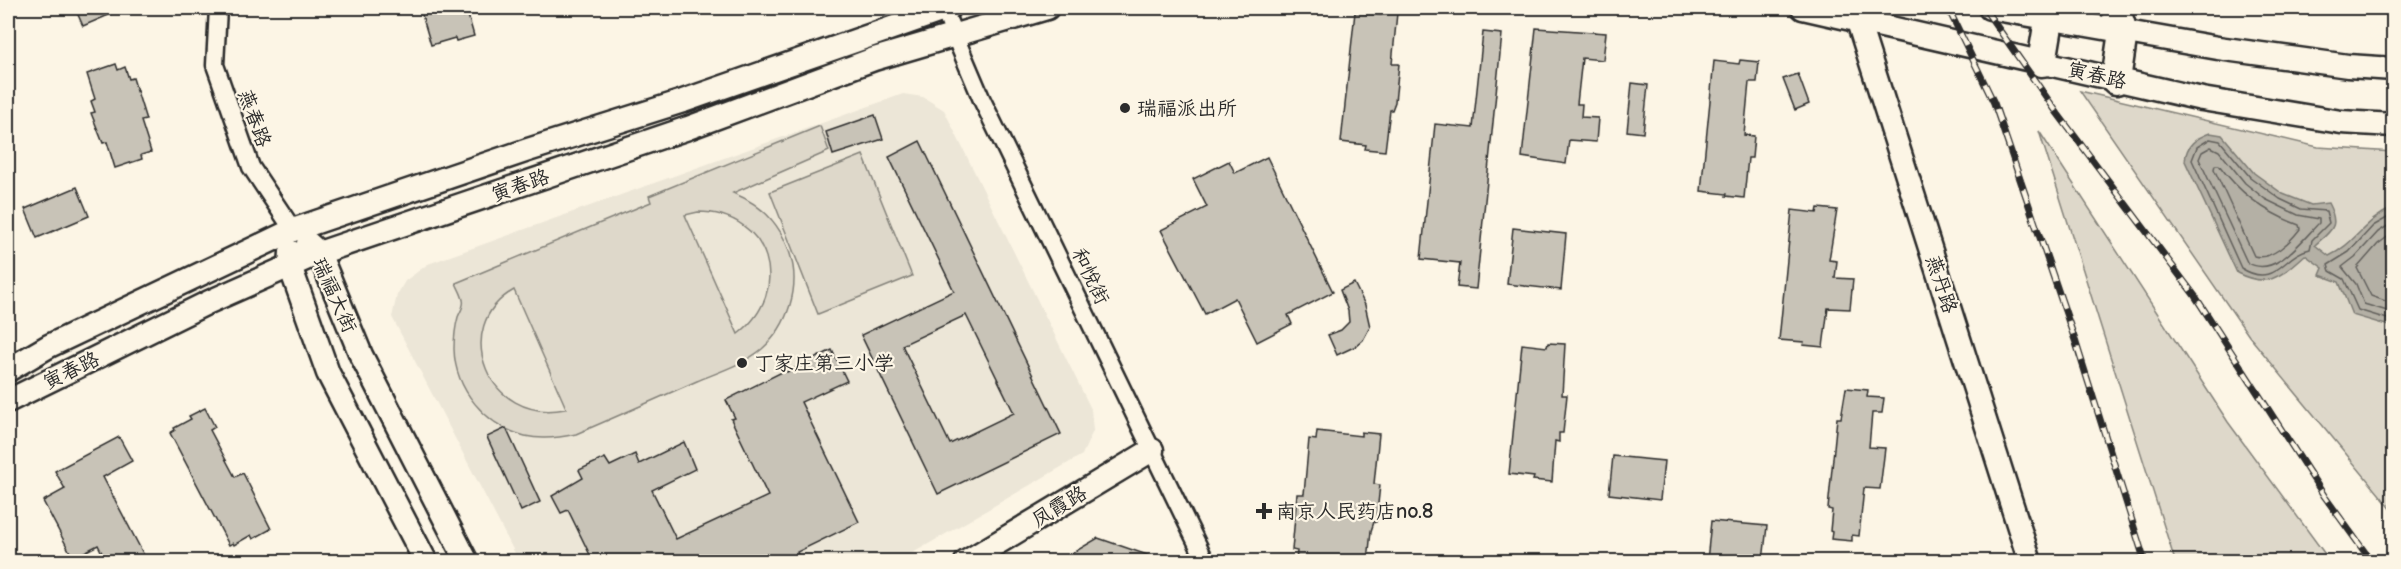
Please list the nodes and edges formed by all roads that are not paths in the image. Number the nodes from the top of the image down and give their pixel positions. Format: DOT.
graph roads {
  1 [pos="218,8"];
  2 [pos="945,8"];
  3 [pos="1047,8"];
  4 [pos="1803,8"];
  5 [pos="1990,8"];
  6 [pos="2050,13"];
  7 [pos="1856,14"];
  8 [pos="2119,20"];
  9 [pos="955,36"];
  10 [pos="2042,62"];
  11 [pos="2394,69"];
  12 [pos="2116,80"];
  13 [pos="2394,125"];
  14 [pos="293,230"];
  15 [pos="319,254"];
  16 [pos="290,266"];
  17 [pos="8,370"];
  18 [pos="8,401"];
  19 [pos="1152,450"];
  20 [pos="426,561"];
  21 [pos="467,561"];
  22 [pos="966,561"];
  23 [pos="1206,561"];
  24 [pos="2030,561"];
  1 -- 14 [label="street, 燕春路"];
  2 -- 9 [label="street, 和悦街"];
  2 -- 14 [label="main road, 寅春路"];
  3 -- 9 [label="main road, 寅春路"];
  4 -- 7 [label="main road, 寅春路"];
  5 -- 6 [label="main road"];
  6 -- 8 [label="main road"];
  6 -- 10 [label="highway"];
  7 -- 10 [label="main road, 寅春路"];
  7 -- 24 [label="main road, 燕丹路"];
  8 -- 11 [label="main road"];
  8 -- 12 [label="highway"];
  9 -- 15 [label="main road, 寅春路"];
  9 -- 19 [label="street, 和悦街"];
  10 -- 12 [label="main road, 寅春路"];
  12 -- 13 [label="main road, 寅春路"];
  14 -- 15 [label="main road, 瑞福大街"];
  14 -- 16 [label="main road, 瑞福大街"];
  14 -- 17 [label="main road, 寅春路"];
  15 -- 16 [label="main road, 寅春路"];
  15 -- 21 [label="main road, 瑞福大街"];
  16 -- 18 [label="main road, 寅春路"];
  16 -- 20 [label="main road, 瑞福大街"];
  19 -- 22 [label="main road, 凤霞路"];
  19 -- 23 [label="street, 和悦街"];
}
